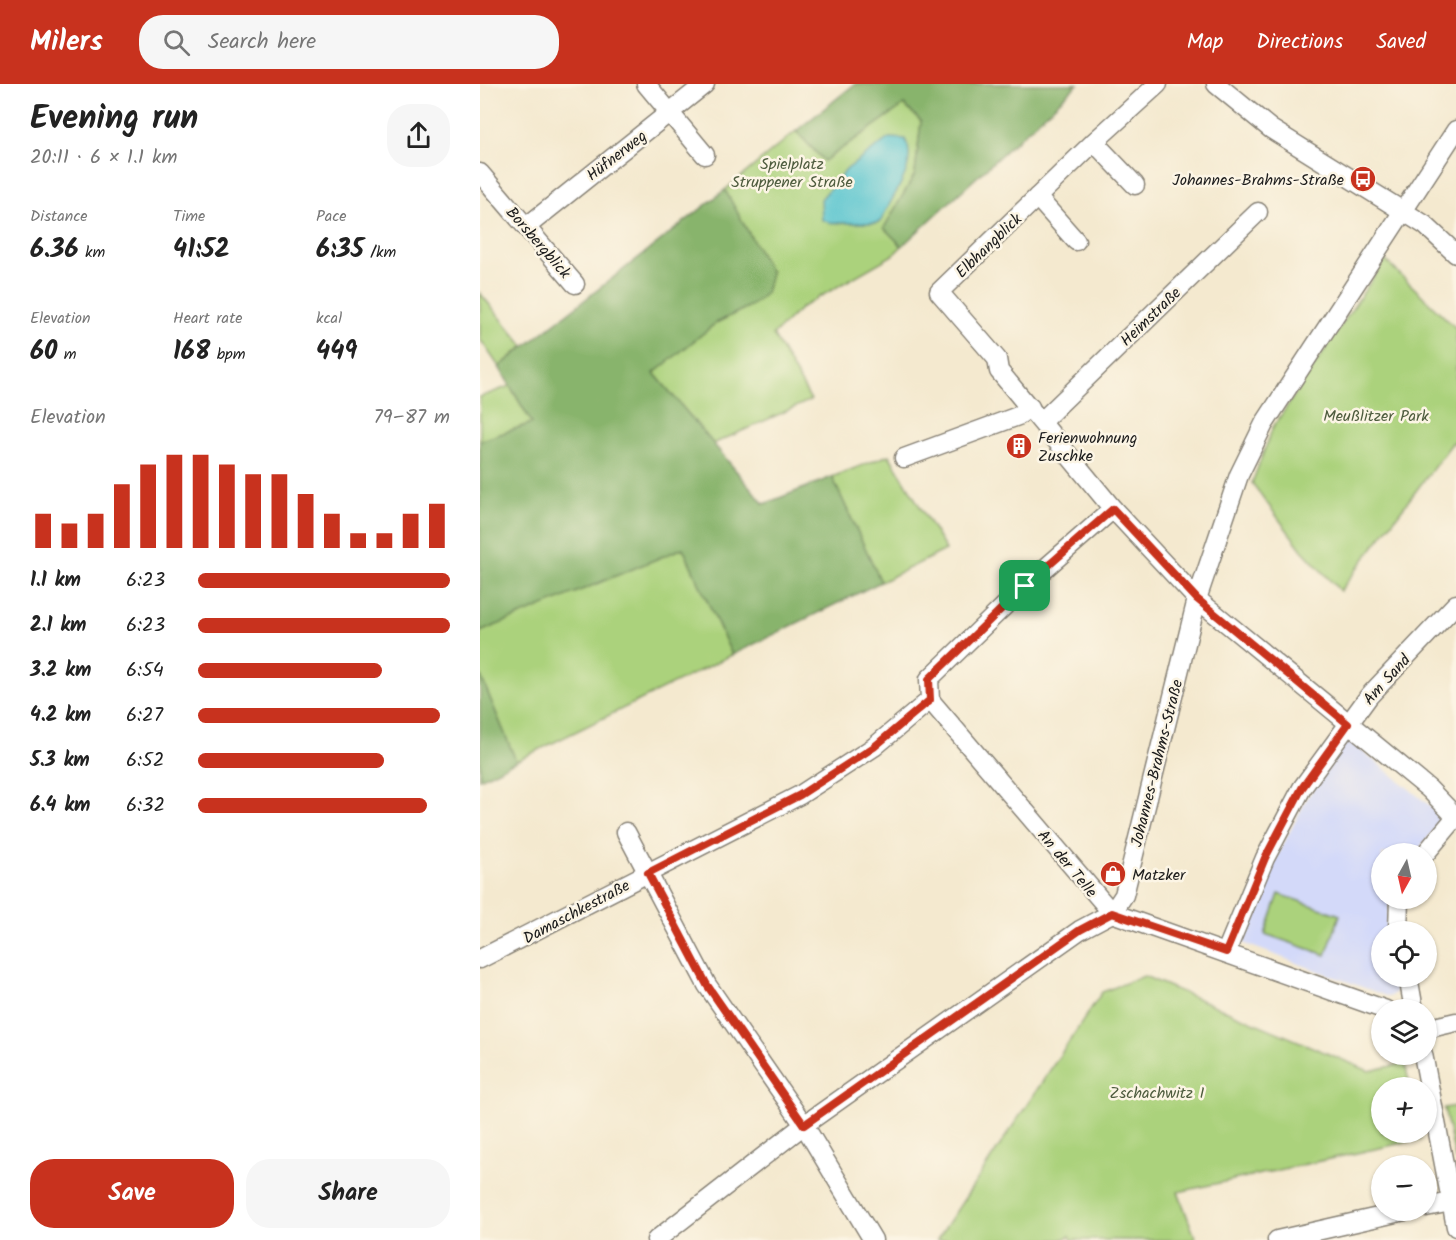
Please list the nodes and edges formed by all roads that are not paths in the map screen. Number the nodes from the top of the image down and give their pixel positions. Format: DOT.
graph roads {
  1 [pos="646,84"];
  2 [pos="705,84"];
  3 [pos="1158,84"];
  4 [pos="1216,84"];
  5 [pos="669,113"];
  6 [pos="1456,130"];
  7 [pos="1094,142"];
  8 [pos="705,154"];
  9 [pos="480,173"];
  10 [pos="1135,185"];
  11 [pos="1037,197"];
  12 [pos="1258,212"];
  13 [pos="1405,212"];
  14 [pos="526,226"];
  15 [pos="1076,241"];
  16 [pos="1456,254"];
  17 [pos="575,284"];
  18 [pos="1036,414"];
  19 [pos="904,458"];
  20 [pos="1113,509"];
  21 [pos="1197,599"];
  22 [pos="1456,604"];
  23 [pos="930,700"];
  24 [pos="1348,724"];
  25 [pos="1456,817"];
  26 [pos="626,832"];
  27 [pos="1434,843"];
  28 [pos="648,873"];
  29 [pos="1112,913"];
  30 [pos="1226,952"];
  31 [pos="480,959"];
  32 [pos="1371,1005"];
  33 [pos="1456,1022"];
  34 [pos="1437,1026"];
  35 [pos="1425,1065"];
  36 [pos="804,1125"];
  37 [pos="1451,1202"];
  38 [pos="1437,1205"];
  39 [pos="1371,1219"];
  40 [pos="1456,1227"];
  41 [pos="668,1237"];
  42 [pos="873,1240"];
  43 [pos="1277,1240"];
  1 -- 5 [label="street"];
  2 -- 5 [label="street, Hüfnerweg"];
  3 -- 7 [label="street, Elbhangblick"];
  4 -- 13 [label="street"];
  5 -- 8 [label="street"];
  5 -- 14 [label="street, Hüfnerweg"];
  6 -- 13 [label="street, Johannes-Brahms-Straße"];
  7 -- 10 [label="street"];
  7 -- 11 [label="street, Elbhangblick"];
  9 -- 14 [label="street, Borsbergblick"];
  11 -- 15 [label="street"];
  11 -- 18 [label="street, Elbhangblick"];
  12 -- 18 [label="street, Heimstraße"];
  13 -- 16 [label="street"];
  13 -- 21 [label="street, Johannes-Brahms-Straße"];
  14 -- 17 [label="street, Borsbergblick"];
  18 -- 19 [label="street, Heimstraße"];
  18 -- 20 [label="street"];
  20 -- 21 [label="street"];
  20 -- 23 [label="street"];
  21 -- 24 [label="street"];
  21 -- 29 [label="street, Johannes-Brahms-Straße"];
  22 -- 24 [label="street, Am Sand"];
  23 -- 28 [label="street, Damaschkestraße"];
  23 -- 29 [label="street, An der Telle"];
  24 -- 25 [label="street"];
  24 -- 30 [label="street, Am Sand"];
  25 -- 27 [label="street"];
  26 -- 28 [label="street"];
  28 -- 31 [label="street, Damaschkestraße"];
  28 -- 36 [label="street"];
  29 -- 30 [label="street"];
  29 -- 36 [label="street"];
  30 -- 32 [label="street"];
  33 -- 34 [label="street"];
  35 -- 37 [label="street"];
  36 -- 41 [label="street"];
  36 -- 42 [label="street"];
  37 -- 38 [label="street"];
  37 -- 40 [label="street"];
  39 -- 43 [label="street"];
}
